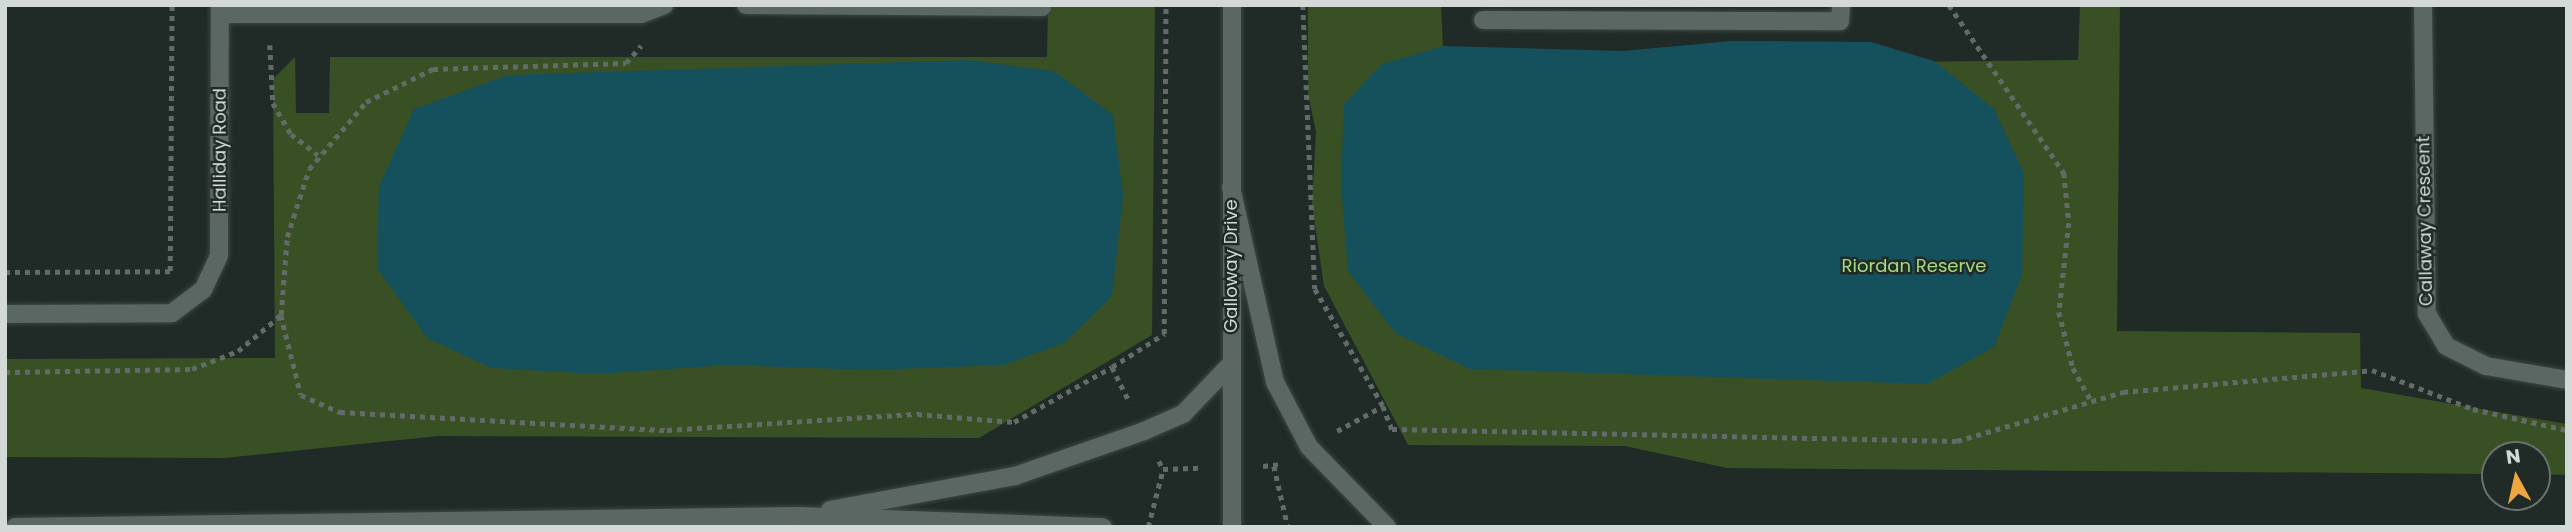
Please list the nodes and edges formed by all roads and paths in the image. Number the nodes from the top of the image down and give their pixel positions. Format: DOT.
graph roads {
  1 [pos="172,5"];
  2 [pos="664,5"];
  3 [pos="746,5"];
  4 [pos="1166,5"];
  5 [pos="1233,5"];
  6 [pos="1303,5"];
  7 [pos="1841,5"];
  8 [pos="1949,5"];
  9 [pos="2423,5"];
  10 [pos="1042,7"];
  11 [pos="220,10"];
  12 [pos="271,14"];
  13 [pos="641,14"];
  14 [pos="1483,20"];
  15 [pos="318,155"];
  16 [pos="1231,187"];
  17 [pos="5,272"];
  18 [pos="5,314"];
  19 [pos="281,314"];
  20 [pos="1231,364"];
  21 [pos="1112,366"];
  22 [pos="2567,380"];
  23 [pos="2090,399"];
  24 [pos="1383,406"];
  25 [pos="1274,466"];
  26 [pos="1163,469"];
  27 [pos="799,516"];
  28 [pos="446,524"];
  29 [pos="1016,525"];
  30 [pos="15,527"];
  31 [pos="1103,527"];
  32 [pos="1148,527"];
  33 [pos="1232,527"];
  34 [pos="1288,527"];
  35 [pos="1387,527"];
  1 -- 17 [label="path"];
  2 -- 13 [label="street"];
  3 -- 10 [label="street"];
  4 -- 21 [label="path"];
  5 -- 16 [label="street, Galloway Drive"];
  6 -- 24 [label="path"];
  7 -- 14 [label="street"];
  8 -- 23 [label="path"];
  9 -- 22 [label="street, Callaway Crescent"];
  11 -- 12 [label="street"];
  11 -- 18 [label="street, Halliday Road"];
  12 -- 13 [label="street"];
  12 -- 15 [label="path"];
  13 -- 15 [label="path"];
  15 -- 19 [label="path"];
  16 -- 20 [label="street, Galloway Drive"];
  16 -- 35 [label="street"];
  20 -- 27 [label="street"];
  20 -- 33 [label="street, Galloway Drive"];
  25 -- 34 [label="path"];
  26 -- 32 [label="path"];
  27 -- 28 [label="street"];
  27 -- 29 [label="street"];
  28 -- 30 [label="street"];
  29 -- 31 [label="street"];
}
